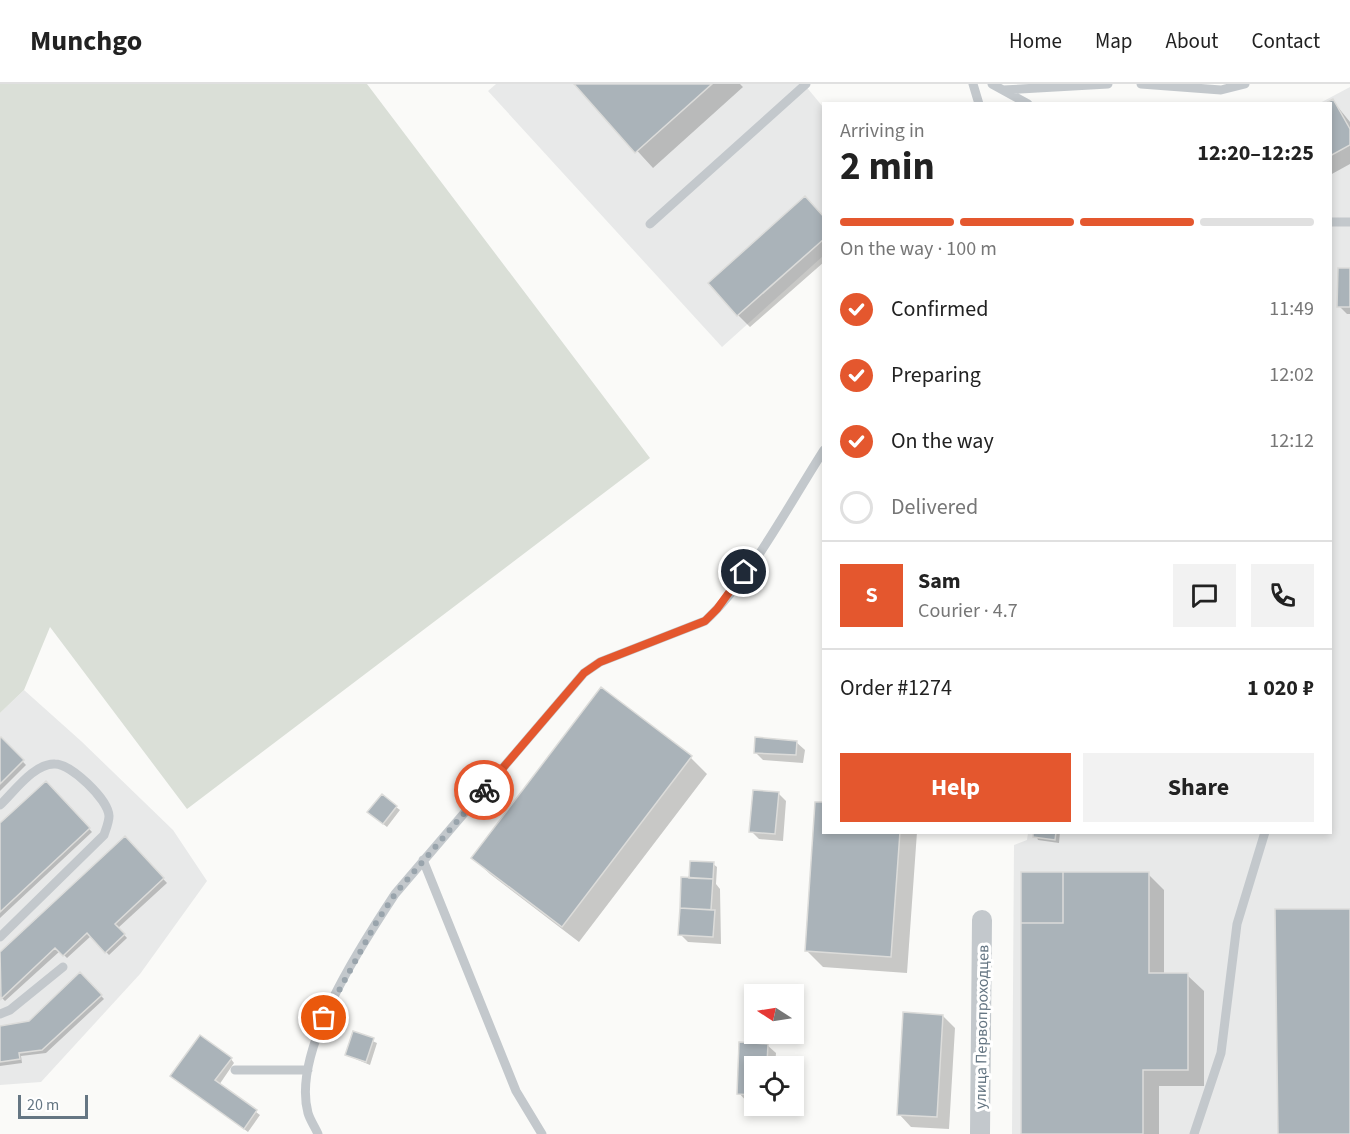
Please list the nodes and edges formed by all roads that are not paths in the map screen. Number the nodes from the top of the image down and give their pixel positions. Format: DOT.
graph roads {
  1 [pos="806,84"];
  2 [pos="973,84"];
  3 [pos="992,84"];
  4 [pos="1108,84"];
  5 [pos="1141,84"];
  6 [pos="1245,84"];
  7 [pos="1003,90"];
  8 [pos="978,102"];
  9 [pos="1024,102"];
  10 [pos="1332,222"];
  11 [pos="1350,222"];
  12 [pos="650,224"];
  13 [pos="822,453"];
  14 [pos="0,805"];
  15 [pos="1264,834"];
  16 [pos="423,860"];
  17 [pos="982,920"];
  18 [pos="0,938"];
  19 [pos="63,967"];
  20 [pos="0,1014"];
  21 [pos="235,1070"];
  22 [pos="308,1070"];
  23 [pos="318,1134"];
  24 [pos="542,1134"];
  25 [pos="980,1134"];
  26 [pos="1194,1134"];
  1 -- 12 [label="lane"];
  2 -- 8 [label="lane"];
  3 -- 7 [label="lane"];
  4 -- 7 [label="lane"];
  5 -- 6 [label="lane"];
  7 -- 9 [label="lane"];
  10 -- 11 [label="lane"];
  13 -- 16 [label="lane"];
  14 -- 18 [label="lane"];
  15 -- 26 [label="lane"];
  16 -- 22 [label="lane"];
  16 -- 24 [label="lane"];
  17 -- 25 [label="street, улица Первопроходцев"];
  19 -- 20 [label="lane"];
  21 -- 22 [label="lane"];
  22 -- 23 [label="lane"];
}
